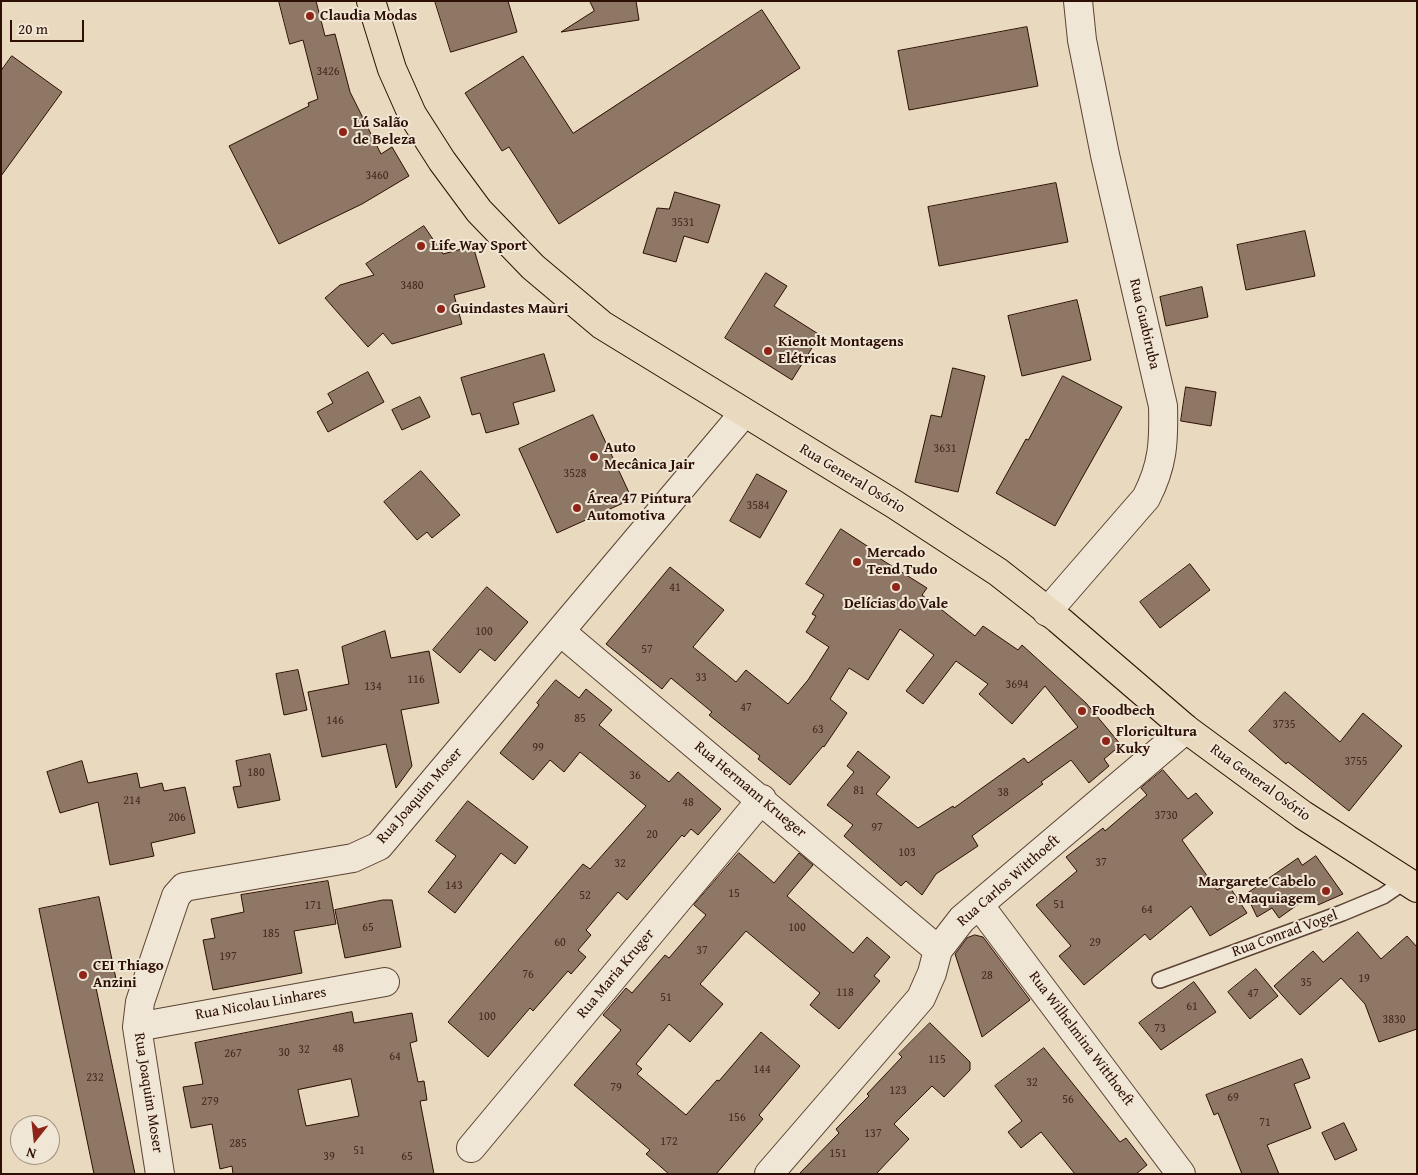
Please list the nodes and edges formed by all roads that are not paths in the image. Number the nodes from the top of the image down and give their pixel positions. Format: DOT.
graph roads {
  1 [pos="371,1"];
  2 [pos="1078,1"];
  3 [pos="744,413"];
  4 [pos="1048,612"];
  5 [pos="561,632"];
  6 [pos="1186,729"];
  7 [pos="762,799"];
  8 [pos="1411,884"];
  9 [pos="980,906"];
  10 [pos="938,950"];
  11 [pos="1160,980"];
  12 [pos="385,982"];
  13 [pos="137,1027"];
  14 [pos="471,1148"];
  15 [pos="160,1174"];
  16 [pos="769,1174"];
  17 [pos="1181,1174"];
  1 -- 3 [label="main road, Rua General Osório"];
  2 -- 4 [label="street, Rua Guabiruba"];
  3 -- 4 [label="main road, Rua General Osório"];
  3 -- 5 [label="street, Rua Joaquim Moser"];
  4 -- 6 [label="main road, Rua General Osório"];
  5 -- 7 [label="street, Rua Hermann Krueger"];
  5 -- 13 [label="street, Rua Joaquim Moser"];
  6 -- 8 [label="main road, Rua General Osório"];
  6 -- 9 [label="street, Rua Carlos Witthoeft"];
  7 -- 10 [label="street, Rua Hermann Krueger"];
  7 -- 14 [label="street, Rua Maria Kruger"];
  8 -- 11 [label="lane, Rua Conrad Vogel"];
  9 -- 10 [label="street, Rua Carlos Witthoeft"];
  9 -- 17 [label="street, Rua Wilhelmina Witthoeft"];
  10 -- 16 [label="street, Rua Carlos Witthoeft"];
  12 -- 13 [label="street, Rua Nicolau Linhares"];
  13 -- 15 [label="street, Rua Joaquim Moser"];
}
